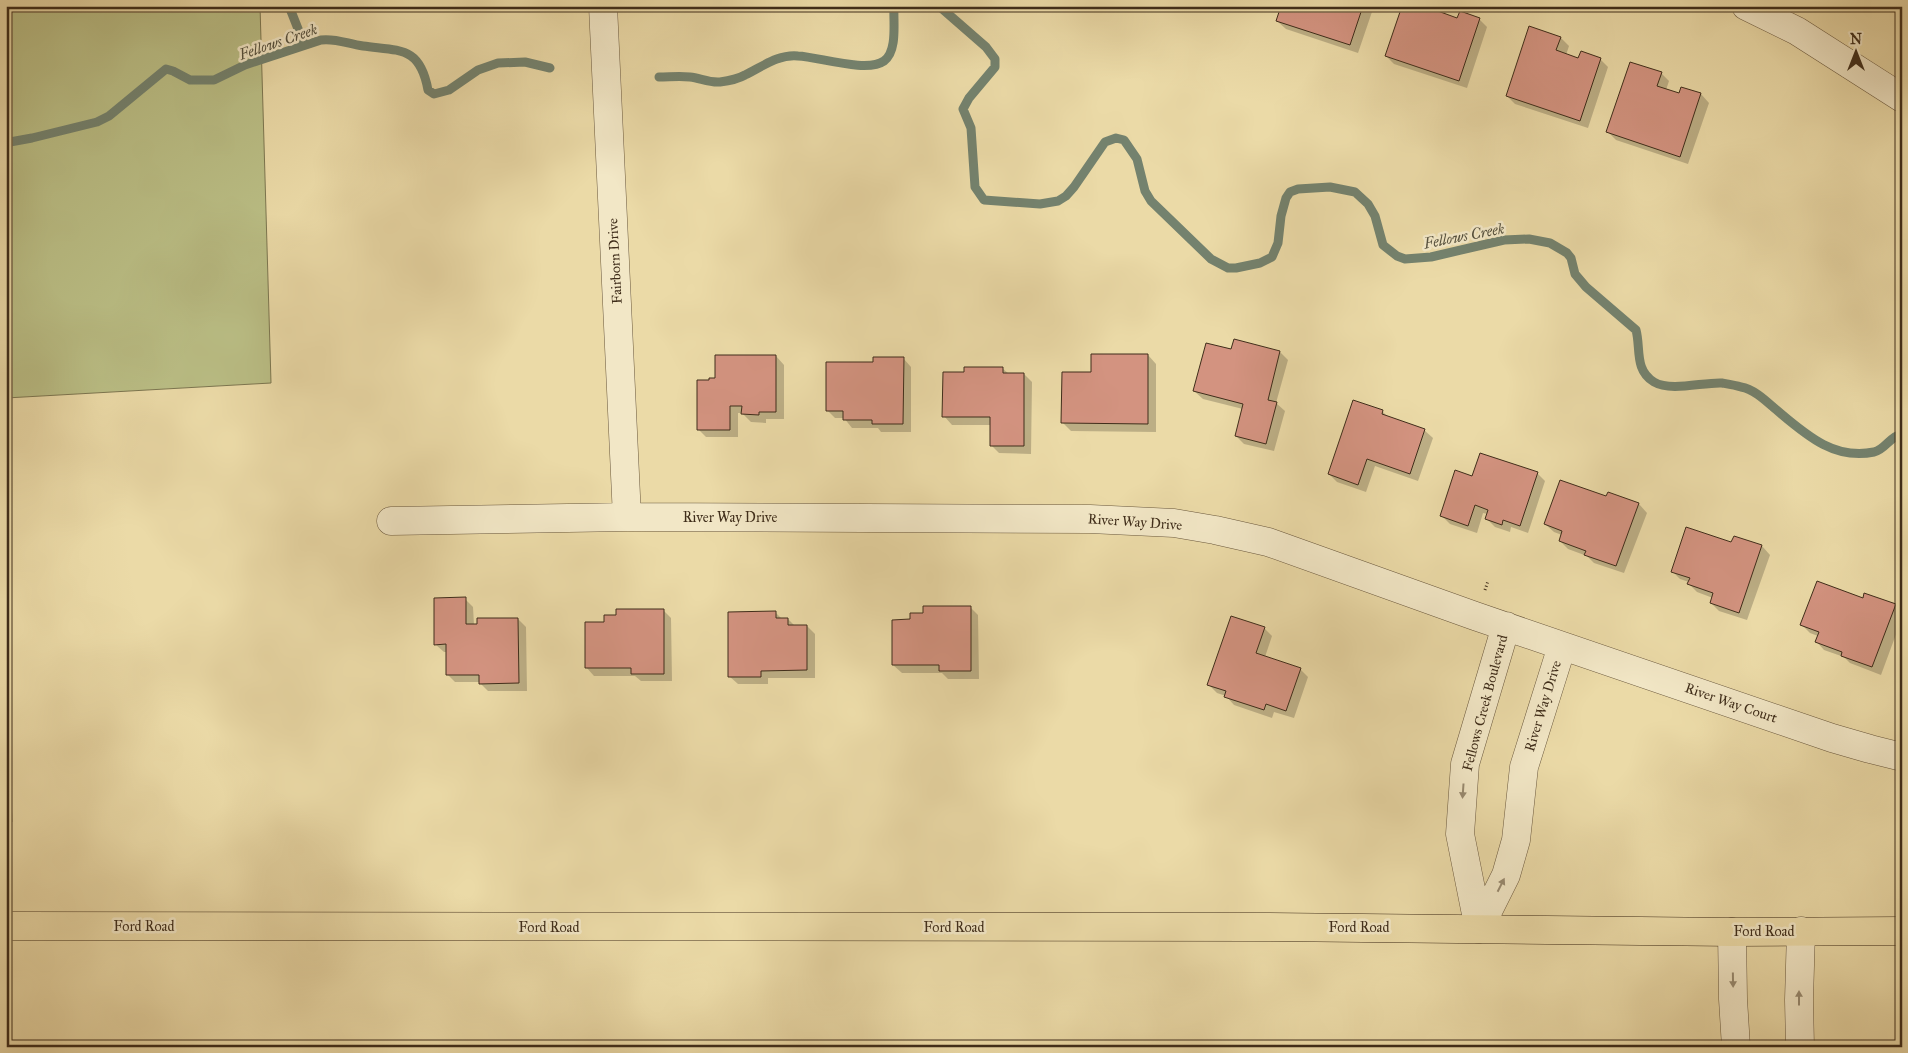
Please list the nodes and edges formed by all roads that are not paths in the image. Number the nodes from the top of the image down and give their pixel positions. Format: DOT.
graph roads {
  1 [pos="603,6"];
  2 [pos="1746,6"];
  3 [pos="1902,98"];
  4 [pos="627,517"];
  5 [pos="391,521"];
  6 [pos="1506,626"];
  7 [pos="1562,646"];
  8 [pos="1902,756"];
  9 [pos="6,926"];
  10 [pos="1479,929"];
  11 [pos="1801,931"];
  12 [pos="1902,931"];
  13 [pos="1732,932"];
  14 [pos="1736,1047"];
  15 [pos="1800,1047"];
  1 -- 4 [label="street, Fairborn Drive"];
  2 -- 3 [label="street"];
  4 -- 5 [label="street, River Way Drive"];
  4 -- 6 [label="street, River Way Drive"];
  6 -- 7 [label="street, River Way Drive"];
  6 -- 10 [label="street, Fellows Creek Boulevard, one-way"];
  7 -- 8 [label="street, River Way Court"];
  10 -- 7 [label="street, River Way Drive, one-way"];
  9 -- 10 [label="main road, Ford Road"];
  10 -- 13 [label="main road, Ford Road"];
  11 -- 12 [label="main road, Ford Road"];
  11 -- 13 [label="main road, Ford Road"];
  15 -- 11 [label="street, one-way"];
  13 -- 14 [label="street, one-way"];
}
